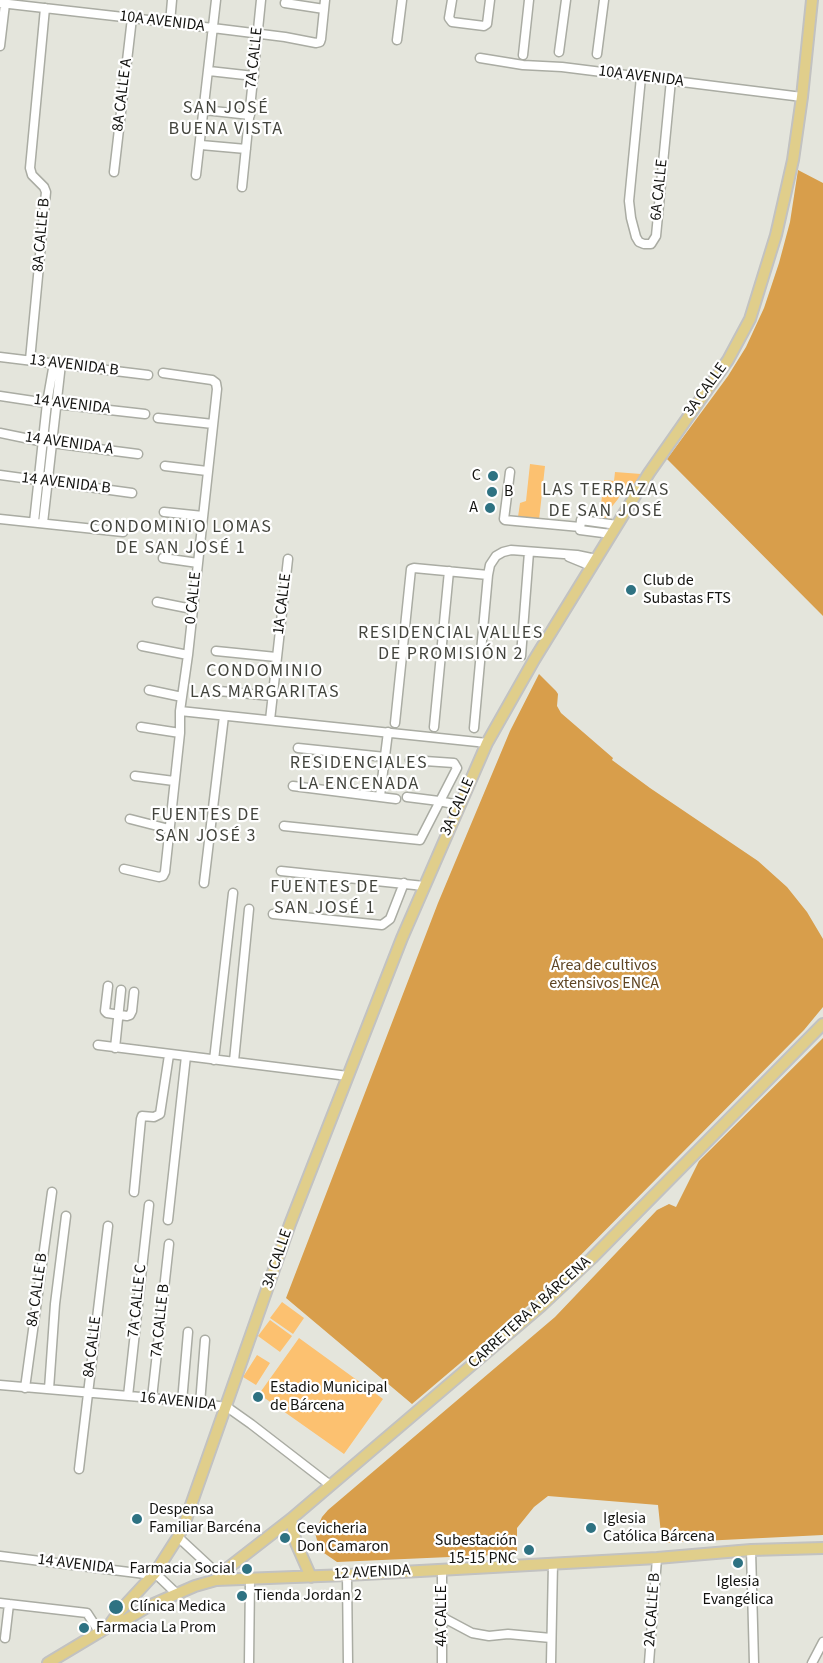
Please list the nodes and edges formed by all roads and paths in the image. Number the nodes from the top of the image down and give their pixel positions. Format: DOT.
graph roads {
  1 [pos="172,0"];
  2 [pos="216,0"];
  3 [pos="261,0"];
  4 [pos="402,0"];
  5 [pos="452,0"];
  6 [pos="490,0"];
  7 [pos="529,0"];
  8 [pos="566,0"];
  9 [pos="604,0"];
  10 [pos="812,0"];
  11 [pos="2,3"];
  12 [pos="24,3"];
  13 [pos="285,3"];
  14 [pos="324,5"];
  15 [pos="45,8"];
  16 [pos="132,18"];
  17 [pos="170,23"];
  18 [pos="213,29"];
  19 [pos="258,34"];
  20 [pos="397,40"];
  21 [pos="0,46"];
  22 [pos="559,52"];
  23 [pos="597,54"];
  24 [pos="523,55"];
  25 [pos="480,58"];
  26 [pos="208,71"];
  27 [pos="254,76"];
  28 [pos="641,77"];
  29 [pos="671,80"];
  30 [pos="802,97"];
  31 [pos="204,110"];
  32 [pos="250,115"];
  33 [pos="201,145"];
  34 [pos="246,149"];
  35 [pos="114,172"];
  36 [pos="196,175"];
  37 [pos="242,187"];
  38 [pos="0,357"];
  39 [pos="30,360"];
  40 [pos="57,363"];
  41 [pos="163,373"];
  42 [pos="148,375"];
  43 [pos="0,396"];
  44 [pos="52,403"];
  45 [pos="145,414"];
  46 [pos="158,418"];
  47 [pos="213,424"];
  48 [pos="0,434"];
  49 [pos="48,442"];
  50 [pos="138,454"];
  51 [pos="165,466"];
  52 [pos="207,471"];
  53 [pos="510,472"];
  54 [pos="0,475"];
  55 [pos="43,481"];
  56 [pos="132,493"];
  57 [pos="164,512"];
  58 [pos="203,516"];
  59 [pos="0,519"];
  60 [pos="38,523"];
  61 [pos="614,529"];
  62 [pos="123,532"];
  63 [pos="529,552"];
  64 [pos="163,558"];
  65 [pos="288,559"];
  66 [pos="198,563"];
  67 [pos="594,563"];
  68 [pos="449,571"];
  69 [pos="488,575"];
  70 [pos="157,602"];
  71 [pos="192,609"];
  72 [pos="142,646"];
  73 [pos="216,651"];
  74 [pos="188,656"];
  75 [pos="520,656"];
  76 [pos="276,657"];
  77 [pos="149,690"];
  78 [pos="219,691"];
  79 [pos="272,696"];
  80 [pos="182,697"];
  81 [pos="180,711"];
  82 [pos="224,716"];
  83 [pos="270,720"];
  84 [pos="395,723"];
  85 [pos="141,727"];
  86 [pos="434,727"];
  87 [pos="474,728"];
  88 [pos="388,732"];
  89 [pos="180,733"];
  90 [pos="487,744"];
  91 [pos="298,748"];
  92 [pos="385,757"];
  93 [pos="410,760"];
  94 [pos="135,776"];
  95 [pos="174,781"];
  96 [pos="293,786"];
  97 [pos="380,796"];
  98 [pos="407,797"];
  99 [pos="396,798"];
  100 [pos="439,801"];
  101 [pos="458,805"];
  102 [pos="130,819"];
  103 [pos="284,826"];
  104 [pos="169,830"];
  105 [pos="124,869"];
  106 [pos="281,871"];
  107 [pos="204,883"];
  108 [pos="404,884"];
  109 [pos="424,886"];
  110 [pos="232,893"];
  111 [pos="249,909"];
  112 [pos="273,914"];
  113 [pos="108,986"];
  114 [pos="121,990"];
  115 [pos="134,992"];
  116 [pos="119,1015"];
  117 [pos="823,1024"];
  118 [pos="98,1045"];
  119 [pos="115,1048"];
  120 [pos="169,1055"];
  121 [pos="186,1056"];
  122 [pos="214,1060"];
  123 [pos="234,1061"];
  124 [pos="348,1076"];
  125 [pos="52,1192"];
  126 [pos="134,1192"];
  127 [pos="149,1205"];
  128 [pos="66,1216"];
  129 [pos="168,1220"];
  130 [pos="108,1226"];
  131 [pos="169,1244"];
  132 [pos="188,1332"];
  133 [pos="205,1340"];
  134 [pos="0,1385"];
  135 [pos="25,1388"];
  136 [pos="49,1389"];
  137 [pos="87,1392"];
  138 [pos="128,1396"];
  139 [pos="152,1398"];
  140 [pos="182,1402"];
  141 [pos="200,1404"];
  142 [pos="227,1407"];
  143 [pos="79,1469"];
  144 [pos="330,1485"];
  145 [pos="291,1518"];
  146 [pos="178,1537"];
  147 [pos="823,1548"];
  148 [pos="751,1550"];
  149 [pos="0,1556"];
  150 [pos="657,1558"];
  151 [pos="553,1563"];
  152 [pos="442,1569"];
  153 [pos="153,1575"];
  154 [pos="347,1575"];
  155 [pos="311,1577"];
  156 [pos="217,1578"];
  157 [pos="250,1579"];
  158 [pos="177,1594"];
  159 [pos="4,1603"];
  160 [pos="442,1617"];
  161 [pos="104,1630"];
  162 [pos="5,1638"];
  163 [pos="551,1638"];
  164 [pos="823,1642"];
  165 [pos="60,1660"];
  166 [pos="48,1663"];
  167 [pos="249,1663"];
  168 [pos="348,1663"];
  169 [pos="442,1663"];
  170 [pos="551,1663"];
  171 [pos="649,1663"];
  172 [pos="754,1663"];
  173 [pos="812,1663"];
  1 -- 17 [label="street"];
  2 -- 18 [label="street"];
  3 -- 19 [label="street, 7A CALLE"];
  4 -- 20 [label="street"];
  5 -- 6 [label="street"];
  7 -- 24 [label="street"];
  8 -- 22 [label="street"];
  9 -- 23 [label="street"];
  10 -- 30 [label="main road, 3A CALLE"];
  11 -- 12 [label="street, 10A AVENIDA"];
  11 -- 21 [label="street"];
  12 -- 15 [label="street, 10A AVENIDA"];
  13 -- 14 [label="street"];
  14 -- 19 [label="street, 10A AVENIDA"];
  15 -- 16 [label="street, 10A AVENIDA"];
  15 -- 39 [label="street, 8A CALLE B"];
  16 -- 17 [label="street, 10A AVENIDA"];
  16 -- 35 [label="street, 8A CALLE A"];
  17 -- 18 [label="street, 10A AVENIDA"];
  18 -- 19 [label="street, 10A AVENIDA"];
  18 -- 26 [label="street"];
  19 -- 27 [label="street, 7A CALLE"];
  25 -- 28 [label="street, 10A AVENIDA"];
  26 -- 27 [label="street"];
  26 -- 31 [label="street"];
  27 -- 32 [label="street, 7A CALLE"];
  28 -- 29 [label="street, 10A AVENIDA"];
  28 -- 29 [label="street, 6A CALLE"];
  29 -- 30 [label="street, 10A AVENIDA"];
  30 -- 61 [label="main road, 3A CALLE"];
  31 -- 32 [label="street"];
  31 -- 33 [label="street"];
  32 -- 34 [label="street, 7A CALLE"];
  33 -- 34 [label="street"];
  33 -- 36 [label="street"];
  34 -- 37 [label="street, 7A CALLE"];
  38 -- 39 [label="street, 13 AVENIDA B"];
  39 -- 40 [label="street, 13 AVENIDA B"];
  40 -- 42 [label="street, 13 AVENIDA B"];
  40 -- 44 [label="street"];
  41 -- 47 [label="street, 0 CALLE"];
  43 -- 44 [label="street, 14 AVENIDA"];
  44 -- 45 [label="street, 14 AVENIDA"];
  44 -- 49 [label="street"];
  46 -- 47 [label="street"];
  47 -- 52 [label="street, 0 CALLE"];
  48 -- 49 [label="street, 14 AVENIDA A"];
  49 -- 50 [label="street, 14 AVENIDA A"];
  49 -- 55 [label="street"];
  51 -- 52 [label="street"];
  52 -- 58 [label="street, 0 CALLE"];
  53 -- 61 [label="street"];
  54 -- 55 [label="street, 14 AVENIDA B"];
  55 -- 56 [label="street, 14 AVENIDA B"];
  55 -- 60 [label="street"];
  57 -- 58 [label="street"];
  58 -- 66 [label="street, 0 CALLE"];
  59 -- 60 [label="street"];
  60 -- 62 [label="street"];
  61 -- 67 [label="main road, 3A CALLE"];
  63 -- 67 [label="street"];
  63 -- 69 [label="street"];
  63 -- 75 [label="street"];
  64 -- 66 [label="street"];
  65 -- 76 [label="street, 1A CALLE"];
  66 -- 71 [label="street, 0 CALLE"];
  67 -- 90 [label="main road, 3A CALLE"];
  68 -- 69 [label="street"];
  68 -- 84 [label="street"];
  68 -- 86 [label="street"];
  69 -- 87 [label="street"];
  70 -- 71 [label="street"];
  71 -- 74 [label="street, 0 CALLE"];
  72 -- 74 [label="street"];
  73 -- 76 [label="street"];
  74 -- 80 [label="street, 0 CALLE"];
  76 -- 79 [label="street, 1A CALLE"];
  77 -- 80 [label="street"];
  78 -- 79 [label="street"];
  79 -- 83 [label="street, 1A CALLE"];
  80 -- 81 [label="street, 0 CALLE"];
  81 -- 82 [label="street"];
  81 -- 89 [label="street, 0 CALLE"];
  82 -- 83 [label="street"];
  82 -- 107 [label="street"];
  83 -- 88 [label="street"];
  85 -- 89 [label="street"];
  88 -- 90 [label="street"];
  88 -- 92 [label="street"];
  89 -- 95 [label="street, 0 CALLE"];
  90 -- 101 [label="main road, 3A CALLE"];
  91 -- 92 [label="street"];
  92 -- 97 [label="street"];
  93 -- 100 [label="street"];
  94 -- 95 [label="street"];
  95 -- 104 [label="street, 0 CALLE"];
  96 -- 97 [label="street"];
  97 -- 99 [label="street"];
  98 -- 100 [label="street"];
  100 -- 101 [label="street"];
  100 -- 103 [label="street"];
  101 -- 109 [label="main road, 3A CALLE"];
  102 -- 104 [label="street"];
  104 -- 105 [label="street, 0 CALLE"];
  106 -- 108 [label="street"];
  108 -- 109 [label="street"];
  108 -- 112 [label="street"];
  109 -- 124 [label="main road, 3A CALLE"];
  110 -- 122 [label="street"];
  111 -- 123 [label="street"];
  113 -- 116 [label="street"];
  114 -- 116 [label="street"];
  115 -- 116 [label="street"];
  116 -- 119 [label="street"];
  117 -- 144 [label="main road, CARRETERA A BÁRCENA"];
  118 -- 119 [label="street"];
  119 -- 120 [label="street"];
  120 -- 121 [label="street"];
  120 -- 126 [label="street"];
  121 -- 122 [label="street"];
  121 -- 129 [label="street"];
  122 -- 123 [label="street"];
  123 -- 124 [label="street"];
  124 -- 142 [label="main road, 3A CALLE"];
  125 -- 135 [label="street, 8A CALLE B"];
  127 -- 138 [label="street, 7A CALLE C"];
  128 -- 136 [label="street"];
  130 -- 137 [label="street, 8A CALLE"];
  131 -- 139 [label="street, 7A CALLE B"];
  132 -- 140 [label="street"];
  133 -- 141 [label="street"];
  134 -- 135 [label="street, 16 AVENIDA"];
  135 -- 136 [label="street, 16 AVENIDA"];
  136 -- 137 [label="street, 16 AVENIDA"];
  137 -- 138 [label="street, 16 AVENIDA"];
  137 -- 143 [label="street, 8A CALLE"];
  138 -- 139 [label="street, 16 AVENIDA"];
  139 -- 140 [label="street, 16 AVENIDA"];
  140 -- 141 [label="street, 16 AVENIDA"];
  141 -- 142 [label="street, 16 AVENIDA"];
  142 -- 144 [label="street, 16 AVENIDA"];
  142 -- 146 [label="main road, 3A CALLE"];
  144 -- 145 [label="main road, CARRETERA A BÁRCENA"];
  145 -- 155 [label="main road"];
  145 -- 156 [label="main road, CARRETERA A BÁRCENA"];
  146 -- 153 [label="main road, 3A CALLE"];
  146 -- 156 [label="street"];
  147 -- 148 [label="main road, 12 AVENIDA"];
  148 -- 150 [label="main road, 12 AVENIDA"];
  148 -- 172 [label="street"];
  149 -- 153 [label="street, 14 AVENIDA"];
  150 -- 151 [label="main road, 12 AVENIDA"];
  150 -- 171 [label="street, 2A CALLE B"];
  151 -- 152 [label="main road, 12 AVENIDA"];
  151 -- 163 [label="street"];
  152 -- 154 [label="main road, 12 AVENIDA"];
  152 -- 160 [label="street, 4A CALLE"];
  153 -- 158 [label="street"];
  153 -- 161 [label="main road, 3A CALLE"];
  154 -- 155 [label="main road, 12 AVENIDA"];
  154 -- 168 [label="street"];
  155 -- 157 [label="main road, 12 AVENIDA"];
  156 -- 157 [label="main road, 12 AVENIDA"];
  156 -- 158 [label="main road, 12 AVENIDA"];
  157 -- 167 [label="street"];
  158 -- 161 [label="main road, 12 AVENIDA"];
  159 -- 161 [label="street"];
  159 -- 162 [label="street"];
  160 -- 163 [label="street"];
  160 -- 169 [label="street, 4A CALLE"];
  161 -- 165 [label="main road, 12 AVENIDA"];
  163 -- 170 [label="street"];
  164 -- 173 [label="street"];
  165 -- 166 [label="main road, 12 AVENIDA"];
}
